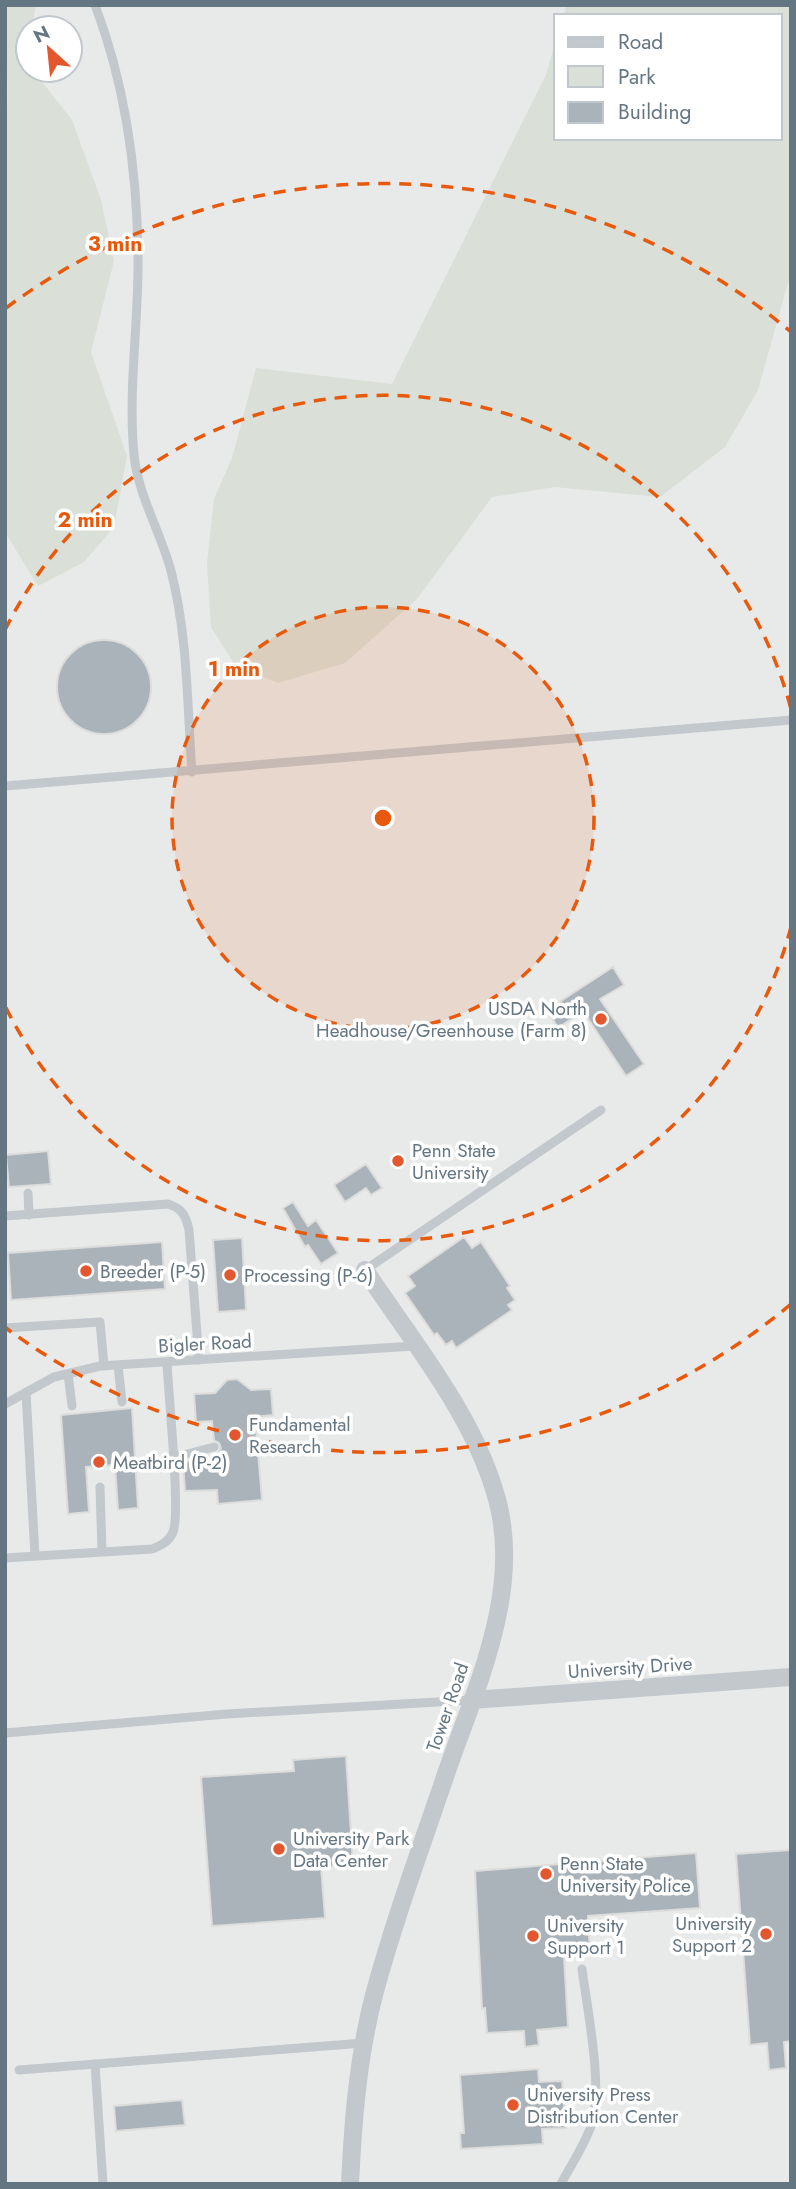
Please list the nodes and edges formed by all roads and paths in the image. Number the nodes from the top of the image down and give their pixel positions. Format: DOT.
graph roads {
  1 [pos="95,5"];
  2 [pos="791,720"];
  3 [pos="191,772"];
  4 [pos="5,786"];
  5 [pos="601,1110"];
  6 [pos="28,1193"];
  7 [pos="29,1215"];
  8 [pos="5,1216"];
  9 [pos="365,1270"];
  10 [pos="5,1328"];
  11 [pos="414,1346"];
  12 [pos="199,1360"];
  13 [pos="167,1362"];
  14 [pos="118,1365"];
  15 [pos="104,1366"];
  16 [pos="68,1374"];
  17 [pos="26,1392"];
  18 [pos="122,1402"];
  19 [pos="5,1403"];
  20 [pos="72,1406"];
  21 [pos="214,1447"];
  22 [pos="172,1458"];
  23 [pos="100,1487"];
  24 [pos="102,1552"];
  25 [pos="35,1556"];
  26 [pos="5,1558"];
  27 [pos="791,1677"];
  28 [pos="472,1700"];
  29 [pos="5,1733"];
  30 [pos="582,1969"];
  31 [pos="363,2043"];
  32 [pos="95,2064"];
  33 [pos="19,2070"];
  34 [pos="103,2184"];
  35 [pos="350,2184"];
  36 [pos="561,2184"];
  1 -- 3 [label="lane"];
  2 -- 3 [label="lane"];
  3 -- 4 [label="lane"];
  5 -- 9 [label="lane"];
  6 -- 7 [label="lane"];
  7 -- 8 [label="lane"];
  7 -- 12 [label="lane"];
  9 -- 11 [label="street, Tower Road"];
  10 -- 15 [label="lane"];
  11 -- 12 [label="lane, Bigler Road"];
  11 -- 28 [label="street, Tower Road"];
  12 -- 13 [label="lane, Bigler Road"];
  13 -- 14 [label="lane, Bigler Road"];
  13 -- 22 [label="lane"];
  14 -- 15 [label="lane, Bigler Road"];
  14 -- 18 [label="lane"];
  15 -- 16 [label="lane, Bigler Road"];
  16 -- 17 [label="lane, Bigler Road"];
  16 -- 20 [label="lane"];
  17 -- 19 [label="lane, Bigler Road"];
  17 -- 25 [label="lane"];
  21 -- 22 [label="lane"];
  22 -- 24 [label="lane"];
  23 -- 24 [label="lane"];
  24 -- 25 [label="lane"];
  25 -- 26 [label="lane"];
  27 -- 28 [label="street, University Drive"];
  28 -- 29 [label="lane"];
  28 -- 31 [label="street, Tower Road"];
  30 -- 36 [label="lane"];
  31 -- 32 [label="lane"];
  31 -- 35 [label="street, Tower Road"];
  32 -- 33 [label="lane"];
  32 -- 34 [label="lane"];
}
